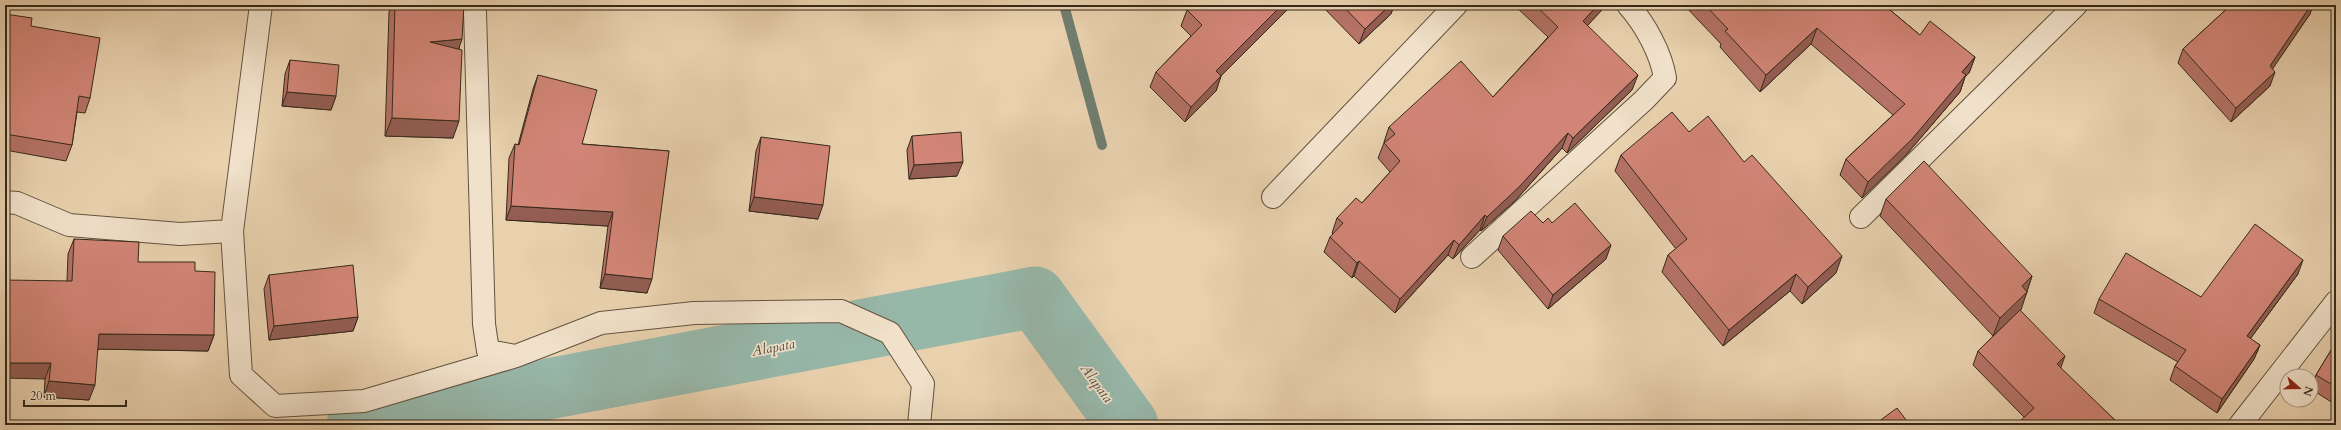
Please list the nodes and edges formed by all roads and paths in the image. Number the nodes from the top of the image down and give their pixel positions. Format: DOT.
graph roads {
  1 [pos="261,5"];
  2 [pos="470,5"];
  3 [pos="1456,5"];
  4 [pos="1628,5"];
  5 [pos="2076,5"];
  6 [pos="1273,197"];
  7 [pos="5,202"];
  8 [pos="1861,217"];
  9 [pos="232,231"];
  10 [pos="1472,257"];
  11 [pos="2336,302"];
  12 [pos="516,356"];
  13 [pos="920,425"];
  14 [pos="2240,425"];
  1 -- 9 [label="street"];
  2 -- 12 [label="street"];
  3 -- 6 [label="street"];
  4 -- 10 [label="street"];
  5 -- 8 [label="street"];
  7 -- 9 [label="street"];
  9 -- 12 [label="street"];
  11 -- 14 [label="street"];
  12 -- 13 [label="street"];
}
